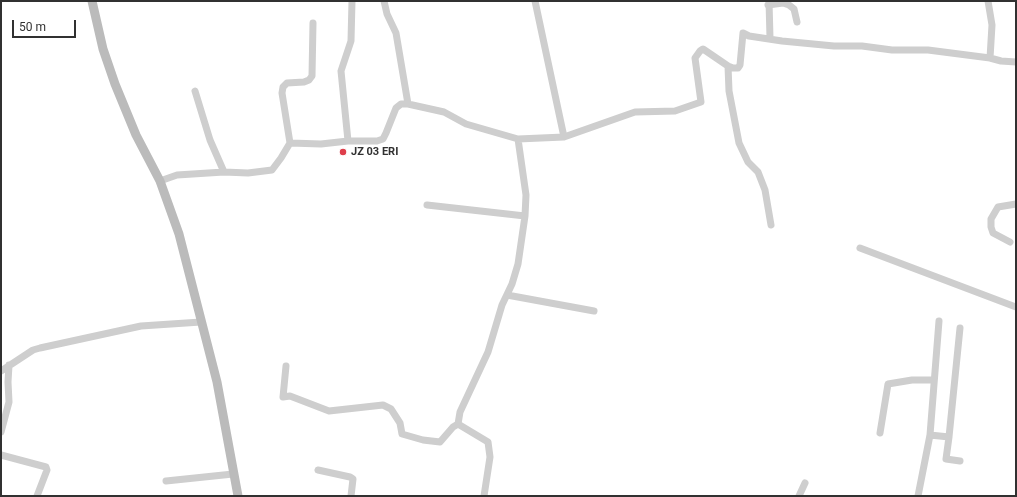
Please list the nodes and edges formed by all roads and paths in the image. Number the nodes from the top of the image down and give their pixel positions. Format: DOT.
graph roads {
  1 [pos="92,1"];
  2 [pos="352,1"];
  3 [pos="384,1"];
  4 [pos="535,1"];
  5 [pos="988,1"];
  6 [pos="769,3"];
  7 [pos="797,22"];
  8 [pos="313,23"];
  9 [pos="770,38"];
  10 [pos="990,58"];
  11 [pos="1016,62"];
  12 [pos="728,66"];
  13 [pos="195,91"];
  14 [pos="408,104"];
  15 [pos="564,137"];
  16 [pos="518,139"];
  17 [pos="348,140"];
  18 [pos="290,143"];
  19 [pos="224,172"];
  20 [pos="160,181"];
  21 [pos="1016,204"];
  22 [pos="427,205"];
  23 [pos="525,216"];
  24 [pos="772,225"];
  25 [pos="1010,242"];
  26 [pos="860,248"];
  27 [pos="507,294"];
  28 [pos="1016,307"];
  29 [pos="594,311"];
  30 [pos="201,322"];
  31 [pos="939,322"];
  32 [pos="960,328"];
  33 [pos="9,365"];
  34 [pos="286,366"];
  35 [pos="1,371"];
  36 [pos="933,380"];
  37 [pos="458,424"];
  38 [pos="1,432"];
  39 [pos="880,433"];
  40 [pos="930,435"];
  41 [pos="949,437"];
  42 [pos="1,455"];
  43 [pos="960,462"];
  44 [pos="318,470"];
  45 [pos="233,474"];
  46 [pos="166,482"];
  47 [pos="805,483"];
  48 [pos="37,496"];
  49 [pos="238,496"];
  50 [pos="351,496"];
  51 [pos="484,496"];
  52 [pos="799,496"];
  53 [pos="918,496"];
  1 -- 20 [label="street"];
  2 -- 17 [label="street"];
  3 -- 14 [label="street"];
  4 -- 15 [label="street"];
  5 -- 10 [label="street"];
  6 -- 7 [label="street"];
  6 -- 9 [label="street"];
  8 -- 18 [label="street"];
  9 -- 10 [label="street"];
  9 -- 12 [label="street"];
  10 -- 11 [label="street"];
  12 -- 15 [label="street"];
  12 -- 24 [label="street"];
  13 -- 19 [label="street"];
  14 -- 16 [label="street"];
  14 -- 17 [label="street"];
  15 -- 16 [label="street"];
  16 -- 23 [label="street"];
  17 -- 18 [label="street"];
  18 -- 19 [label="street"];
  19 -- 20 [label="street"];
  20 -- 30 [label="street"];
  21 -- 25 [label="street"];
  22 -- 23 [label="street"];
  23 -- 27 [label="street"];
  26 -- 28 [label="street"];
  27 -- 29 [label="street"];
  27 -- 37 [label="street"];
  30 -- 33 [label="street"];
  30 -- 45 [label="street"];
  31 -- 36 [label="street"];
  32 -- 41 [label="street"];
  33 -- 35 [label="street"];
  33 -- 38 [label="street"];
  34 -- 37 [label="street"];
  36 -- 39 [label="street"];
  36 -- 40 [label="street"];
  37 -- 51 [label="street"];
  40 -- 41 [label="street"];
  40 -- 53 [label="street"];
  41 -- 43 [label="street"];
  42 -- 48 [label="street"];
  44 -- 50 [label="street"];
  45 -- 46 [label="street"];
  45 -- 49 [label="street"];
  47 -- 52 [label="street"];
}
